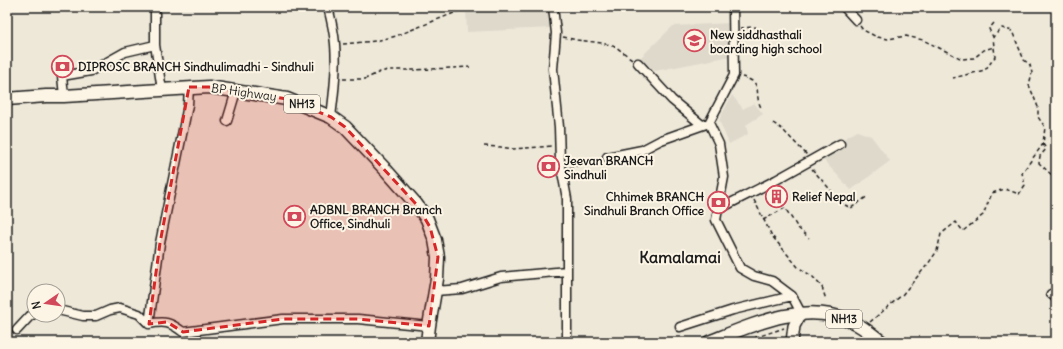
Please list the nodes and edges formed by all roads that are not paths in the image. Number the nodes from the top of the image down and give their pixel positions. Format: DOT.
graph roads {
  1 [pos="155,7"];
  2 [pos="328,7"];
  3 [pos="553,7"];
  4 [pos="733,7"];
  5 [pos="844,7"];
  6 [pos="856,20"];
  7 [pos="155,45"];
  8 [pos="638,63"];
  9 [pos="189,87"];
  10 [pos="162,90"];
  11 [pos="236,91"];
  12 [pos="64,96"];
  13 [pos="7,99"];
  14 [pos="331,116"];
  15 [pos="228,121"];
  16 [pos="706,124"];
  17 [pos="840,144"];
  18 [pos="607,157"];
  19 [pos="719,209"];
  20 [pos="567,271"];
  21 [pos="434,291"];
  22 [pos="792,296"];
  23 [pos="66,312"];
  24 [pos="800,313"];
  25 [pos="26,320"];
  26 [pos="149,324"];
  27 [pos="428,326"];
  28 [pos="680,327"];
  29 [pos="17,330"];
  30 [pos="427,342"];
  31 [pos="567,342"];
  32 [pos="709,342"];
  33 [pos="792,342"];
  34 [pos="882,342"];
  1 -- 7 [label="street"];
  2 -- 14 [label="street"];
  3 -- 20 [label="street"];
  4 -- 16 [label="street"];
  5 -- 6 [label="street"];
  7 -- 10 [label="street"];
  7 -- 12 [label="street"];
  8 -- 16 [label="street"];
  9 -- 10 [label="highway, BP Highway / NH13"];
  9 -- 11 [label="highway, BP Highway / NH13"];
  9 -- 26 [label="street"];
  10 -- 12 [label="highway, BP Highway / NH13"];
  11 -- 14 [label="highway, BP Highway / NH13"];
  11 -- 15 [label="street"];
  12 -- 13 [label="highway, BP Highway / NH13"];
  14 -- 21 [label="highway, BP Highway / NH13"];
  16 -- 18 [label="street"];
  16 -- 19 [label="street"];
  17 -- 19 [label="street"];
  19 -- 22 [label="street"];
  20 -- 21 [label="street"];
  20 -- 31 [label="street"];
  21 -- 27 [label="highway, BP Highway / NH13"];
  22 -- 24 [label="street"];
  22 -- 28 [label="street"];
  23 -- 26 [label="street"];
  24 -- 32 [label="highway, NH13"];
  24 -- 33 [label="main road"];
  24 -- 34 [label="highway, NH13"];
  25 -- 29 [label="street"];
  26 -- 27 [label="street"];
  27 -- 30 [label="highway, BP Highway / NH13"];
}
